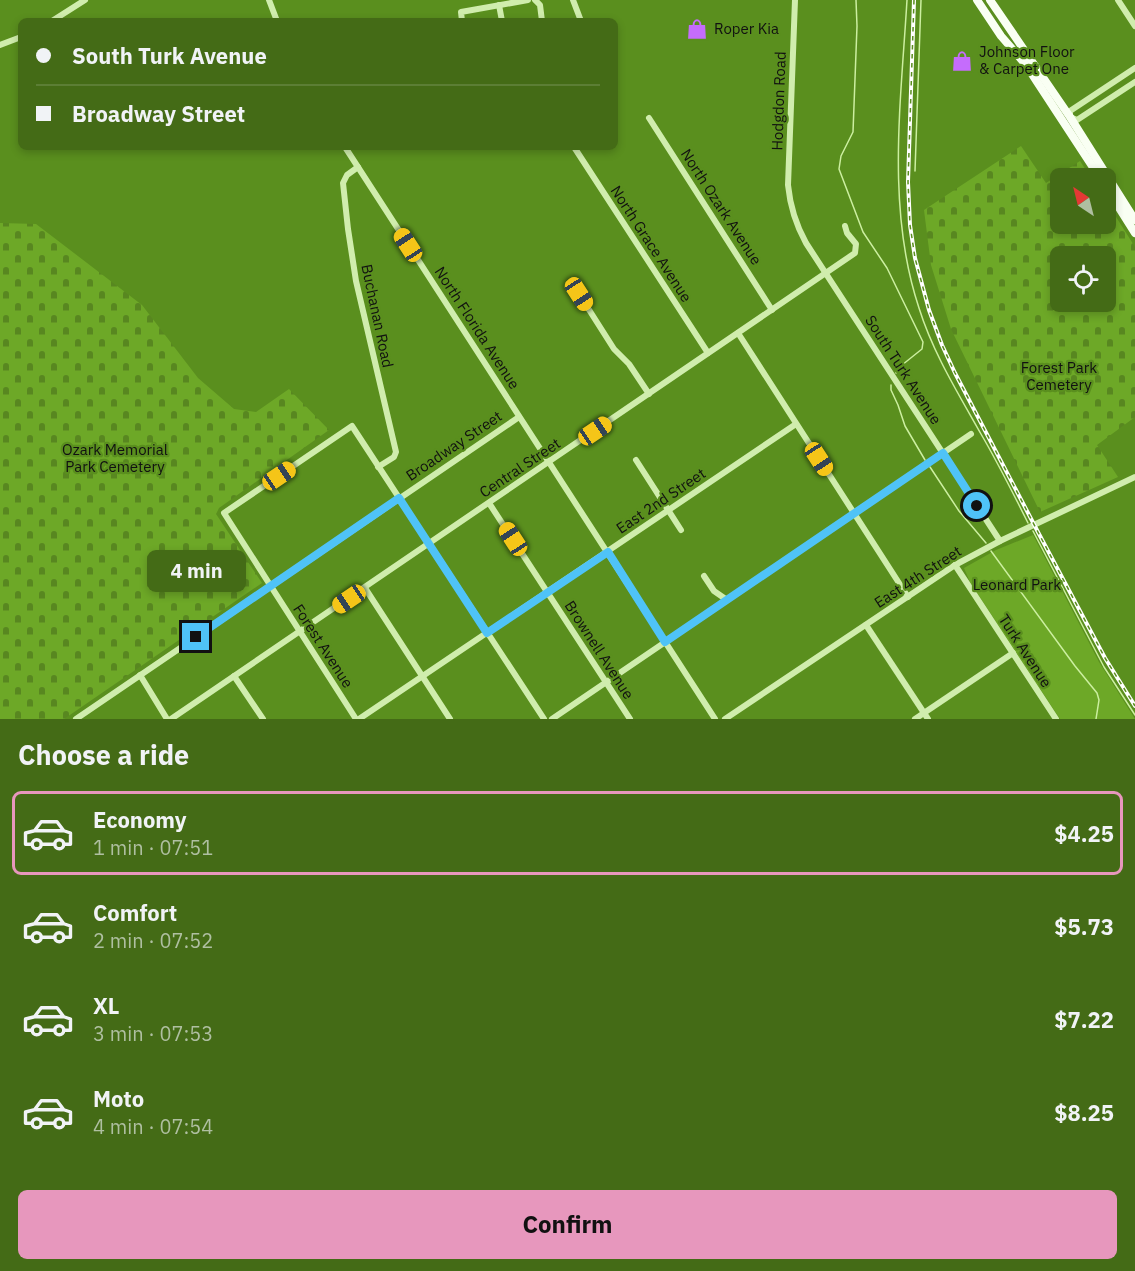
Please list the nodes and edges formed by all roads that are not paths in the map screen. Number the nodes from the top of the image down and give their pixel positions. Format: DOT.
graph roads {
  1 [pos="85,0"];
  2 [pos="269,0"];
  3 [pos="528,0"];
  4 [pos="536,0"];
  5 [pos="573,0"];
  6 [pos="795,0"];
  7 [pos="977,0"];
  8 [pos="990,0"];
  9 [pos="1118,0"];
  10 [pos="500,5"];
  11 [pos="57,18"];
  12 [pos="276,18"];
  13 [pos="462,18"];
  14 [pos="502,18"];
  15 [pos="542,18"];
  16 [pos="580,18"];
  17 [pos="1135,26"];
  18 [pos="18,38"];
  19 [pos="0,45"];
  20 [pos="1135,68"];
  21 [pos="1135,82"];
  22 [pos="649,118"];
  23 [pos="1067,119"];
  24 [pos="347,150"];
  25 [pos="576,150"];
  26 [pos="358,167"];
  27 [pos="1094,168"];
  28 [pos="341,171"];
  29 [pos="342,185"];
  30 [pos="1116,203"];
  31 [pos="1135,220"];
  32 [pos="844,226"];
  33 [pos="1135,233"];
  34 [pos="825,273"];
  35 [pos="579,294"];
  36 [pos="772,310"];
  37 [pos="738,333"];
  38 [pos="708,354"];
  39 [pos="649,394"];
  40 [pos="519,417"];
  41 [pos="796,424"];
  42 [pos="972,434"];
  43 [pos="943,453"];
  44 [pos="636,460"];
  45 [pos="549,462"];
  46 [pos="378,467"];
  47 [pos="1135,477"];
  48 [pos="399,498"];
  49 [pos="489,503"];
  50 [pos="669,510"];
  51 [pos="854,513"];
  52 [pos="681,530"];
  53 [pos="1000,541"];
  54 [pos="429,544"];
  55 [pos="608,552"];
  56 [pos="955,565"];
  57 [pos="704,576"];
  58 [pos="270,586"];
  59 [pos="365,588"];
  60 [pos="548,592"];
  61 [pos="908,597"];
  62 [pos="727,600"];
  63 [pos="866,625"];
  64 [pos="300,632"];
  65 [pos="487,633"];
  66 [pos="665,642"];
  67 [pos="1013,653"];
  68 [pos="140,675"];
  69 [pos="234,676"];
  70 [pos="422,677"];
  71 [pos="606,682"];
  72 [pos="926,716"];
  73 [pos="76,719"];
  74 [pos="169,719"];
  75 [pos="263,719"];
  76 [pos="358,719"];
  77 [pos="450,719"];
  78 [pos="544,719"];
  79 [pos="552,719"];
  80 [pos="630,719"];
  81 [pos="715,719"];
  82 [pos="725,719"];
  83 [pos="915,719"];
  84 [pos="1056,719"];
  1 -- 11 [label="street"];
  2 -- 12 [label="street"];
  3 -- 10 [label="street"];
  4 -- 15 [label="street"];
  5 -- 16 [label="street"];
  6 -- 34 [label="street, Hodgdon Road"];
  7 -- 23 [label="main road"];
  8 -- 23 [label="main road"];
  9 -- 17 [label="street"];
  10 -- 13 [label="street"];
  10 -- 14 [label="street"];
  18 -- 19 [label="street"];
  20 -- 23 [label="street"];
  21 -- 23 [label="street"];
  22 -- 36 [label="street, North Ozark Avenue"];
  23 -- 27 [label="main road"];
  23 -- 31 [label="main road"];
  24 -- 26 [label="street, North Florida Avenue"];
  25 -- 38 [label="street, North Grace Avenue"];
  26 -- 29 [label="street"];
  26 -- 40 [label="street, North Florida Avenue"];
  28 -- 29 [label="street"];
  29 -- 46 [label="street, Buchanan Road"];
  30 -- 33 [label="main road"];
  32 -- 34 [label="street, Central Street"];
  34 -- 36 [label="street, Central Street"];
  34 -- 43 [label="street, South Turk Avenue"];
  35 -- 39 [label="street"];
  36 -- 37 [label="street, Central Street"];
  37 -- 38 [label="street, Central Street"];
  37 -- 41 [label="street"];
  38 -- 39 [label="street, Central Street"];
  39 -- 45 [label="street, Central Street"];
  40 -- 45 [label="street, North Florida Avenue"];
  40 -- 48 [label="street, Broadway Street"];
  41 -- 50 [label="street, East 2nd Street"];
  41 -- 51 [label="street"];
  42 -- 43 [label="street"];
  43 -- 51 [label="street"];
  43 -- 53 [label="street, South Turk Avenue"];
  44 -- 50 [label="street"];
  45 -- 49 [label="street, Central Street"];
  45 -- 55 [label="street, North Florida Avenue"];
  46 -- 48 [label="street"];
  46 -- 58 [label="street, Forest Avenue"];
  47 -- 53 [label="street, East 4th Street"];
  48 -- 54 [label="street"];
  48 -- 58 [label="street, Broadway Street"];
  49 -- 54 [label="street, Central Street"];
  49 -- 60 [label="street, Brownell Avenue"];
  50 -- 52 [label="street"];
  50 -- 55 [label="street, East 2nd Street"];
  51 -- 61 [label="street"];
  51 -- 62 [label="street"];
  53 -- 56 [label="street, East 4th Street"];
  54 -- 59 [label="street, Central Street"];
  54 -- 65 [label="street"];
  55 -- 60 [label="street, East 2nd Street"];
  55 -- 66 [label="street, North Florida Avenue"];
  56 -- 61 [label="street, East 4th Street"];
  56 -- 67 [label="street, Turk Avenue"];
  57 -- 62 [label="street"];
  58 -- 64 [label="street, Forest Avenue"];
  58 -- 68 [label="street, Broadway Street"];
  59 -- 64 [label="street, Central Street"];
  59 -- 70 [label="street"];
  60 -- 65 [label="street, East 2nd Street"];
  60 -- 71 [label="street, Brownell Avenue"];
  61 -- 63 [label="street, East 4th Street"];
  62 -- 66 [label="street"];
  63 -- 72 [label="street"];
  63 -- 82 [label="street, East 4th Street"];
  64 -- 69 [label="street, Central Street"];
  64 -- 76 [label="street, Forest Avenue"];
  65 -- 70 [label="street, East 2nd Street"];
  65 -- 78 [label="street"];
  66 -- 71 [label="street"];
  66 -- 81 [label="street, North Florida Avenue"];
  67 -- 72 [label="street"];
  67 -- 84 [label="street, Turk Avenue"];
  68 -- 73 [label="street, Broadway Street"];
  68 -- 74 [label="street"];
  69 -- 74 [label="street, Central Street"];
  69 -- 75 [label="street"];
  70 -- 76 [label="street, East 2nd Street"];
  70 -- 77 [label="street"];
  71 -- 79 [label="street"];
  71 -- 80 [label="street, Brownell Avenue"];
  72 -- 83 [label="street"];
}
